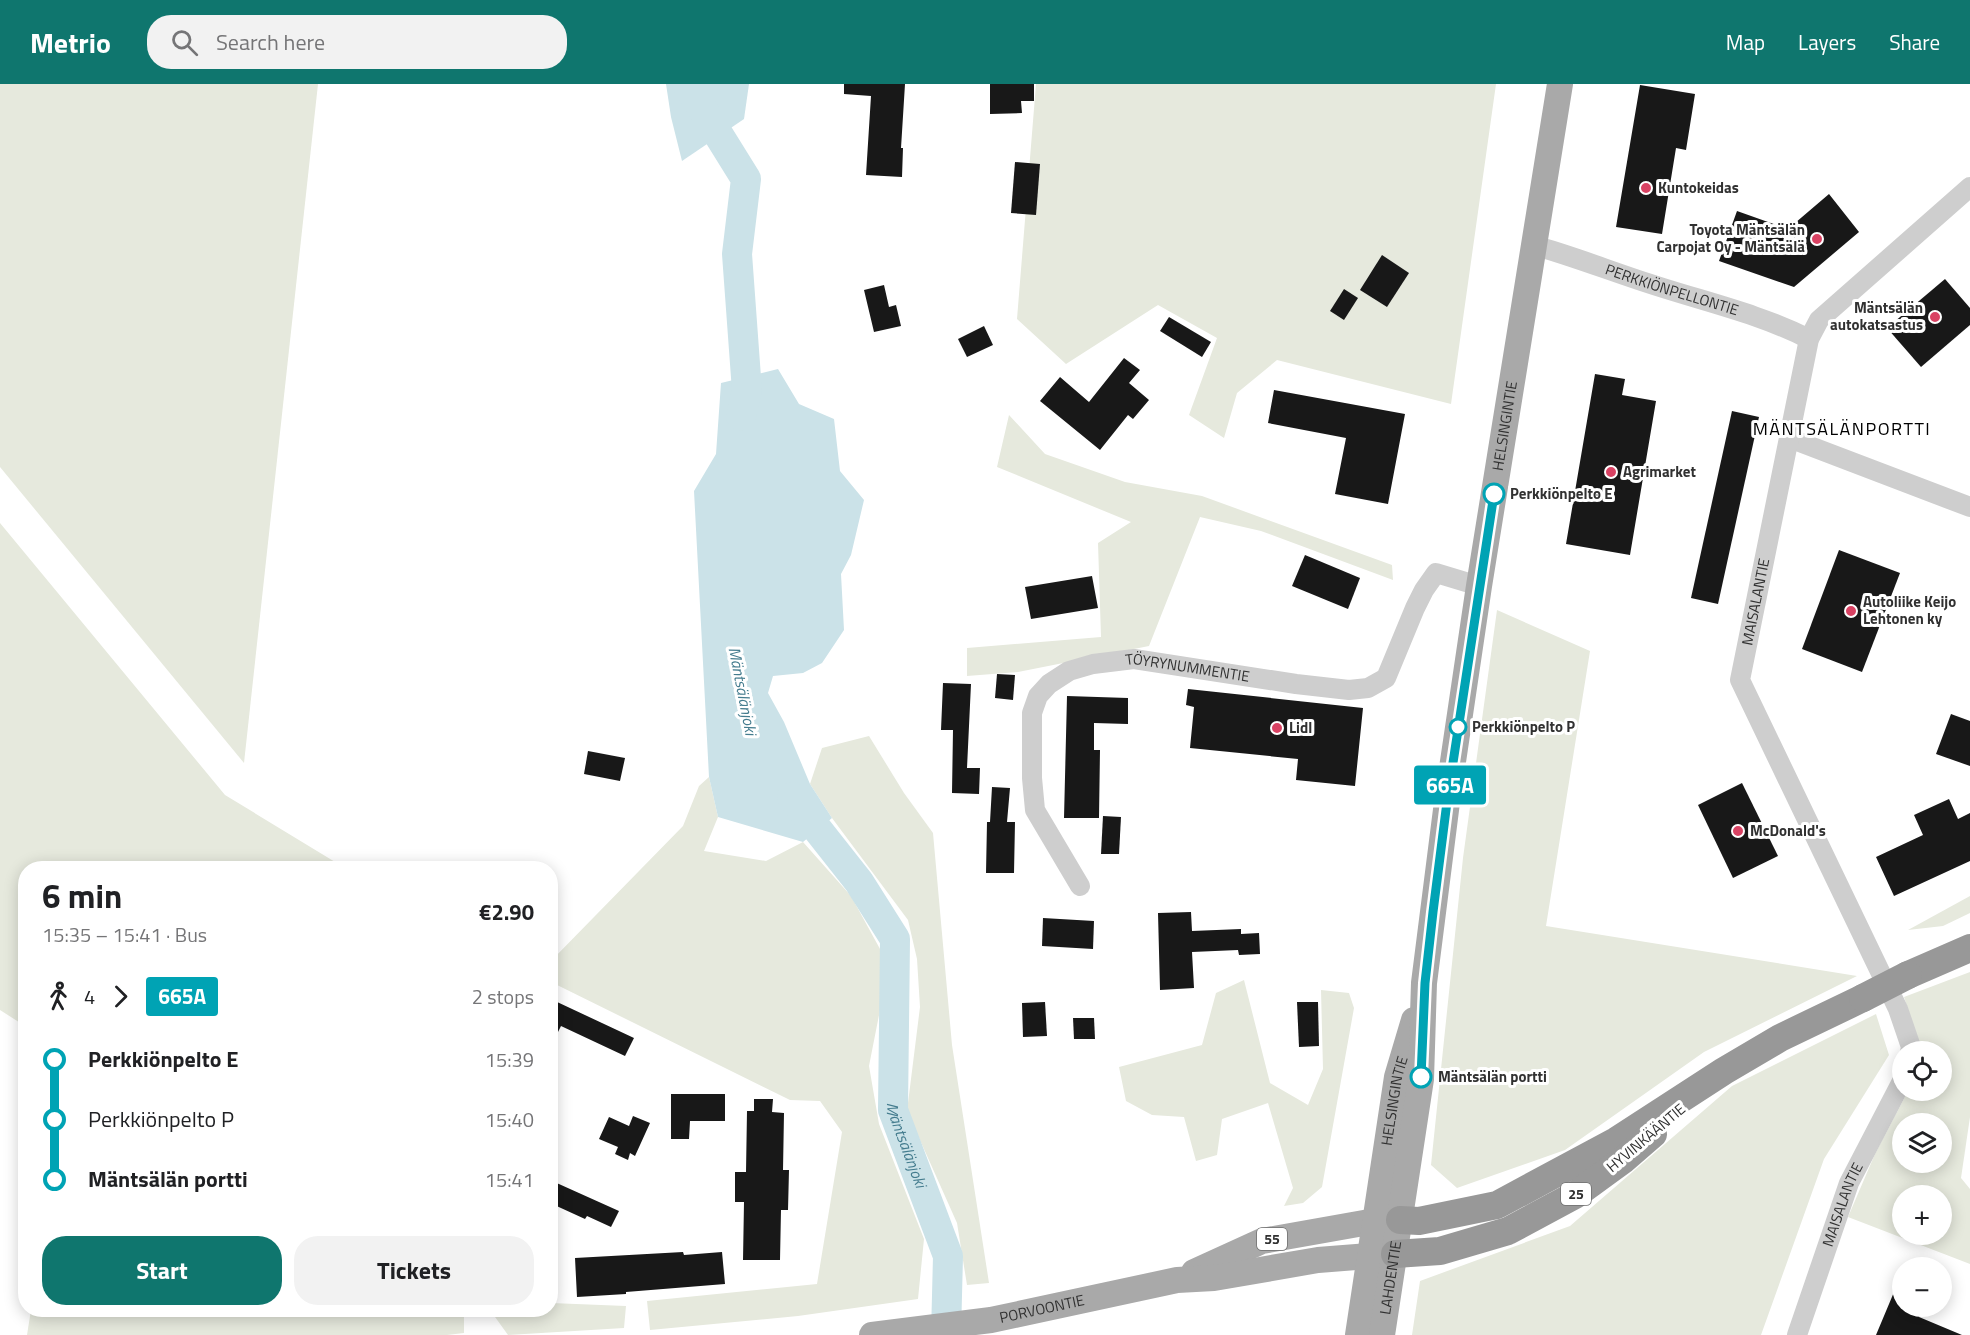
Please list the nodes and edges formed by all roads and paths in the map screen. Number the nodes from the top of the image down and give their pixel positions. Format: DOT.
graph roads {
  1 [pos="1560,84"];
  2 [pos="1970,187"];
  3 [pos="1533,245"];
  4 [pos="1809,339"];
  5 [pos="1789,438"];
  6 [pos="1970,507"];
  7 [pos="1479,586"];
  8 [pos="1080,885"];
  9 [pos="1970,948"];
  10 [pos="1909,1041"];
  11 [pos="1724,1071"];
  12 [pos="1892,1101"];
  13 [pos="1387,1221"];
  14 [pos="1383,1255"];
  15 [pos="1177,1280"];
  16 [pos="882,1334"];
  17 [pos="1358,1335"];
  18 [pos="1382,1335"];
  19 [pos="1797,1335"];
  1 -- 3 [label="main road, HELSINGINTIE"];
  2 -- 4 [label="street, MAISALANTIE"];
  3 -- 4 [label="street, PERKKIÖNPELLONTIE"];
  3 -- 7 [label="main road, HELSINGINTIE"];
  4 -- 5 [label="street, MAISALANTIE"];
  5 -- 6 [label="street"];
  5 -- 10 [label="street, MAISALANTIE"];
  7 -- 8 [label="street, TÖYRYNUMMENTIE"];
  7 -- 13 [label="main road, HELSINGINTIE"];
  9 -- 11 [label="highway, HYVINKÄÄNTIE / 25, bridge"];
  11 -- 13 [label="highway, HYVINKÄÄNTIE / 25"];
  11 -- 14 [label="highway, HYVINKÄÄNTIE / 25"];
  12 -- 19 [label="street, MAISALANTIE"];
  13 -- 14 [label="main road, LAHDENTIE"];
  13 -- 15 [label="main road, PORVOONTIE / 55"];
  14 -- 15 [label="main road, PORVOONTIE / 55"];
  14 -- 17 [label="main road, LAHDENTIE"];
  14 -- 18 [label="main road, LAHDENTIE"];
  15 -- 16 [label="main road, PORVOONTIE / 55"];
}
